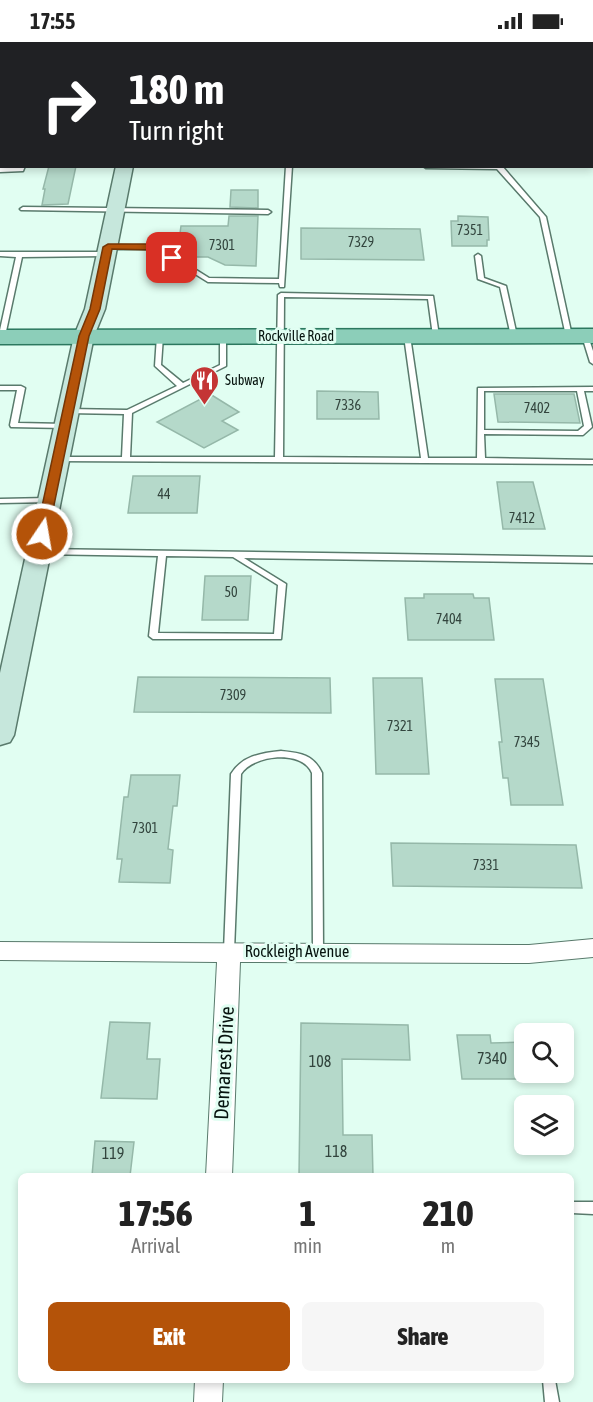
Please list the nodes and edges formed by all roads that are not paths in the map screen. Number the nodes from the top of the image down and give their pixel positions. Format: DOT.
graph roads {
  1 [pos="22,168"];
  2 [pos="125,168"];
  3 [pos="289,168"];
  4 [pos="500,168"];
  5 [pos="0,171"];
  6 [pos="23,209"];
  7 [pos="117,210"];
  8 [pos="268,212"];
  9 [pos="107,250"];
  10 [pos="0,254"];
  11 [pos="19,255"];
  12 [pos="478,256"];
  13 [pos="282,281"];
  14 [pos="0,291"];
  15 [pos="10,291"];
  16 [pos="281,295"];
  17 [pos="1,336"];
  18 [pos="84,336"];
  19 [pos="160,336"];
  20 [pos="223,336"];
  21 [pos="280,336"];
  22 [pos="407,336"];
  23 [pos="436,336"];
  24 [pos="514,336"];
  25 [pos="582,336"];
  26 [pos="593,362"];
  27 [pos="182,386"];
  28 [pos="0,388"];
  29 [pos="580,389"];
  30 [pos="593,389"];
  31 [pos="128,412"];
  32 [pos="66,418"];
  33 [pos="481,432"];
  34 [pos="58,459"];
  35 [pos="126,459"];
  36 [pos="279,459"];
  37 [pos="425,460"];
  38 [pos="481,460"];
  39 [pos="593,462"];
  40 [pos="49,500"];
  41 [pos="0,501"];
  42 [pos="39,552"];
  43 [pos="162,553"];
  44 [pos="234,554"];
  45 [pos="593,560"];
  46 [pos="6,674"];
  47 [pos="0,735"];
  48 [pos="593,948"];
  49 [pos="0,951"];
  50 [pos="229,951"];
  51 [pos="318,951"];
  52 [pos="219,1173"];
  53 [pos="574,1208"];
  54 [pos="593,1208"];
  55 [pos="209,1383"];
  56 [pos="549,1383"];
  57 [pos="208,1402"];
  58 [pos="552,1402"];
  1 -- 5 [label="lane"];
  2 -- 7 [label="main road"];
  3 -- 13 [label="lane"];
  4 -- 25 [label="lane"];
  6 -- 7 [label="lane"];
  7 -- 8 [label="lane"];
  7 -- 9 [label="main road"];
  9 -- 11 [label="lane"];
  9 -- 13 [label="lane"];
  9 -- 18 [label="main road"];
  10 -- 11 [label="lane"];
  11 -- 15 [label="lane"];
  12 -- 24 [label="lane"];
  13 -- 16 [label="lane"];
  14 -- 15 [label="lane"];
  15 -- 17 [label="lane"];
  16 -- 21 [label="lane"];
  16 -- 23 [label="lane"];
  17 -- 18 [label="main road, Rockville Road"];
  18 -- 19 [label="main road, Rockville Road"];
  18 -- 32 [label="main road"];
  19 -- 20 [label="main road, Rockville Road"];
  19 -- 27 [label="lane"];
  20 -- 21 [label="main road, Rockville Road"];
  20 -- 27 [label="lane"];
  21 -- 22 [label="main road, Rockville Road"];
  21 -- 36 [label="lane"];
  22 -- 23 [label="main road, Rockville Road"];
  22 -- 37 [label="lane"];
  23 -- 24 [label="main road, Rockville Road"];
  24 -- 25 [label="main road, Rockville Road"];
  25 -- 26 [label="lane"];
  27 -- 31 [label="lane"];
  28 -- 32 [label="lane"];
  29 -- 30 [label="lane"];
  29 -- 33 [label="lane"];
  29 -- 33 [label="lane"];
  31 -- 32 [label="lane"];
  31 -- 35 [label="lane"];
  32 -- 34 [label="main road"];
  33 -- 38 [label="lane"];
  34 -- 35 [label="lane"];
  34 -- 40 [label="main road"];
  35 -- 36 [label="lane"];
  36 -- 37 [label="lane"];
  37 -- 38 [label="lane"];
  38 -- 39 [label="lane"];
  40 -- 41 [label="lane"];
  40 -- 42 [label="main road"];
  42 -- 43 [label="lane"];
  42 -- 46 [label="main road"];
  43 -- 44 [label="lane"];
  43 -- 44 [label="lane"];
  44 -- 45 [label="lane"];
  46 -- 47 [label="main road"];
  48 -- 51 [label="street, Rockleigh Avenue"];
  49 -- 50 [label="street, Rockleigh Avenue"];
  50 -- 51 [label="street, Rockleigh Avenue"];
  50 -- 51 [label="lane"];
  50 -- 52 [label="street, Demarest Drive"];
  53 -- 54 [label="lane"];
  55 -- 57 [label="street"];
  56 -- 58 [label="lane"];
}
